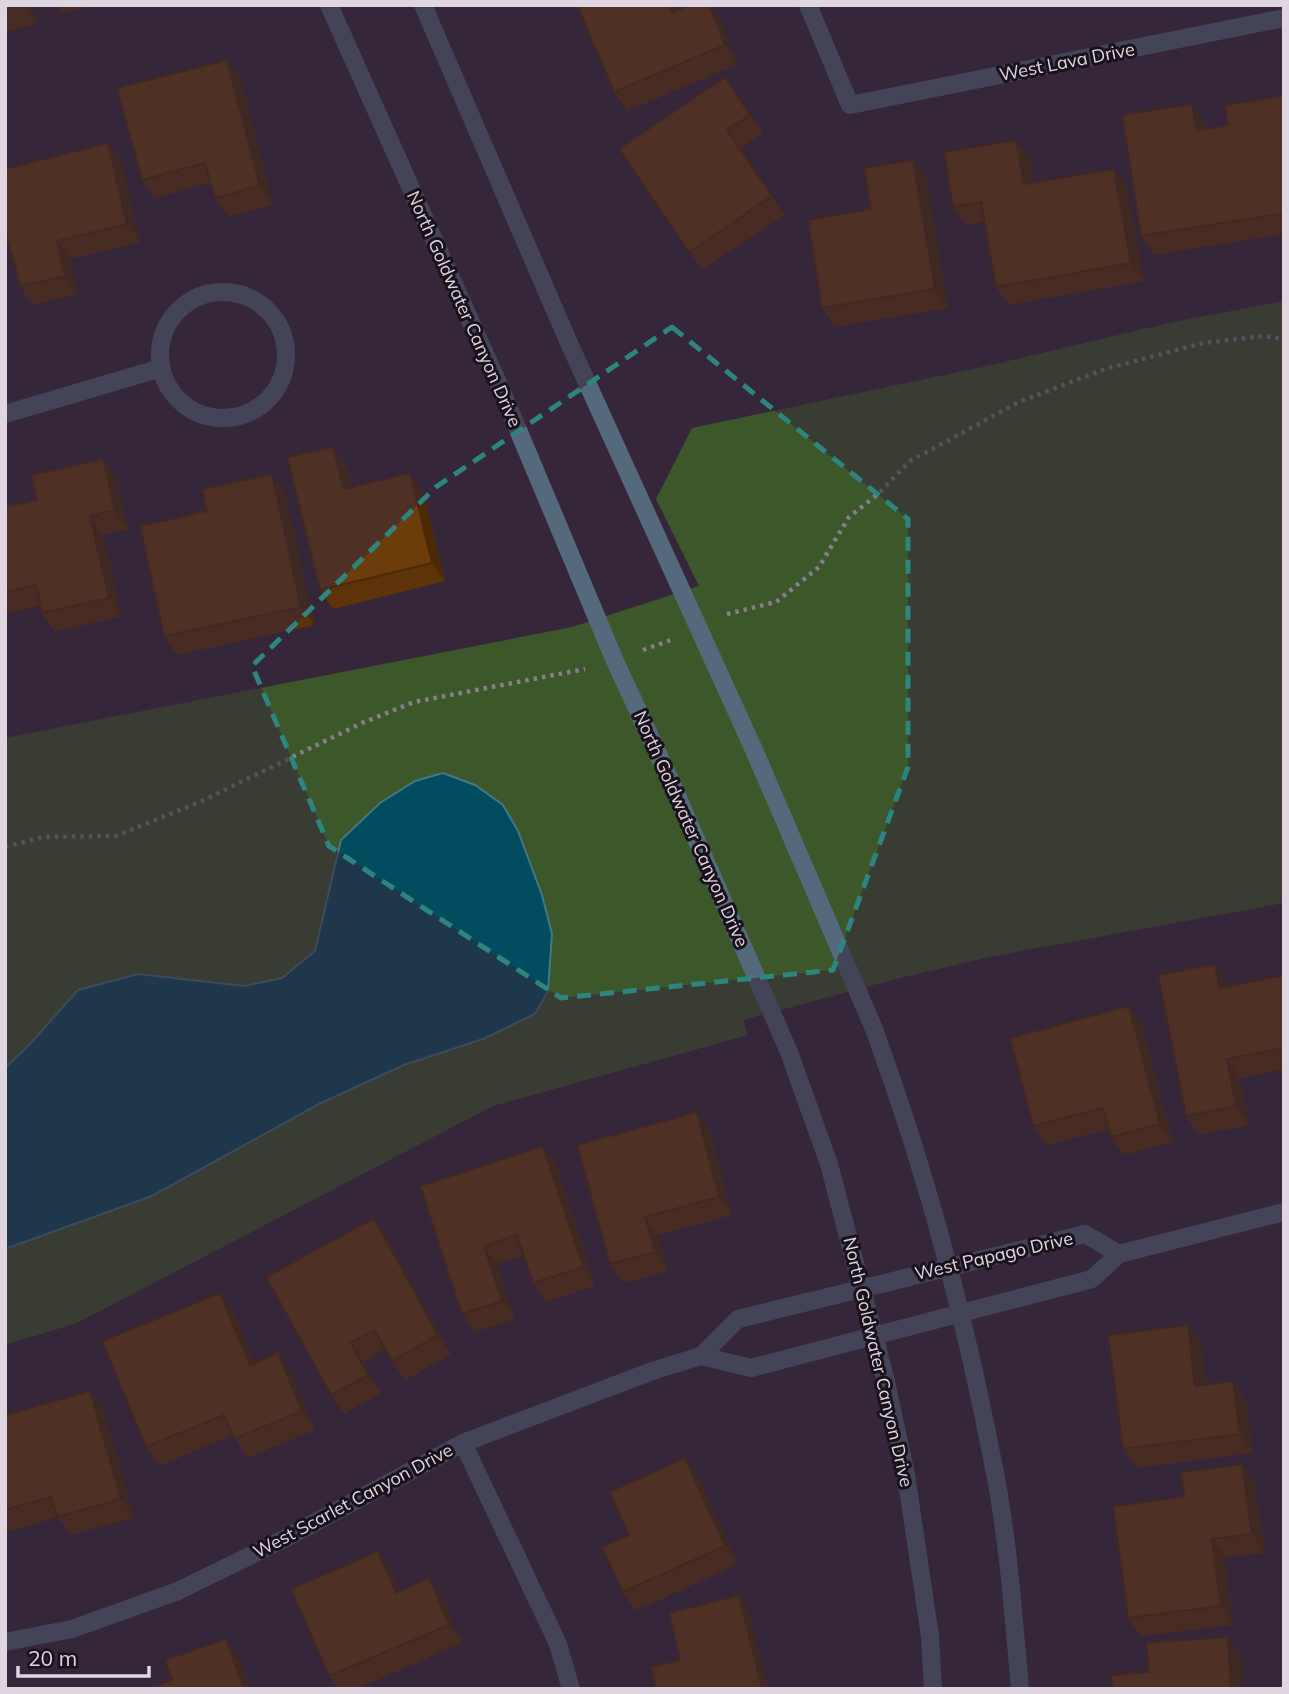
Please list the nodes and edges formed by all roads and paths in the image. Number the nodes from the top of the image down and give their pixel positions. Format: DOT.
graph roads {
  1 [pos="329,5"];
  2 [pos="423,5"];
  3 [pos="808,5"];
  4 [pos="1284,18"];
  5 [pos="1284,339"];
  6 [pos="161,368"];
  7 [pos="5,414"];
  8 [pos="698,630"];
  9 [pos="615,661"];
  10 [pos="5,847"];
  11 [pos="1284,1212"];
  12 [pos="1119,1254"];
  13 [pos="948,1268"];
  14 [pos="905,1277"];
  15 [pos="862,1287"];
  16 [pos="959,1313"];
  17 [pos="873,1336"];
  18 [pos="701,1356"];
  19 [pos="463,1443"];
  20 [pos="5,1642"];
  21 [pos="571,1689"];
  22 [pos="933,1689"];
  23 [pos="1020,1689"];
  1 -- 9 [label="street, North Goldwater Canyon Drive"];
  2 -- 8 [label="street"];
  3 -- 4 [label="street, West Lava Drive"];
  5 -- 8 [label="path"];
  6 -- 6 [label="street"];
  6 -- 7 [label="street"];
  8 -- 9 [label="path"];
  8 -- 13 [label="street"];
  9 -- 10 [label="path"];
  9 -- 15 [label="street, North Goldwater Canyon Drive"];
  11 -- 12 [label="street"];
  12 -- 13 [label="street, West Papago Drive"];
  12 -- 16 [label="street"];
  13 -- 14 [label="street, West Papago Drive"];
  13 -- 16 [label="street"];
  14 -- 15 [label="street, West Scarlet Canyon Drive"];
  15 -- 17 [label="street, North Goldwater Canyon Drive"];
  15 -- 18 [label="street, West Scarlet Canyon Drive"];
  16 -- 17 [label="street"];
  16 -- 23 [label="street"];
  17 -- 18 [label="street"];
  17 -- 22 [label="street, North Goldwater Canyon Drive"];
  18 -- 19 [label="street, West Scarlet Canyon Drive"];
  19 -- 20 [label="street, West Scarlet Canyon Drive"];
  19 -- 21 [label="street"];
}
